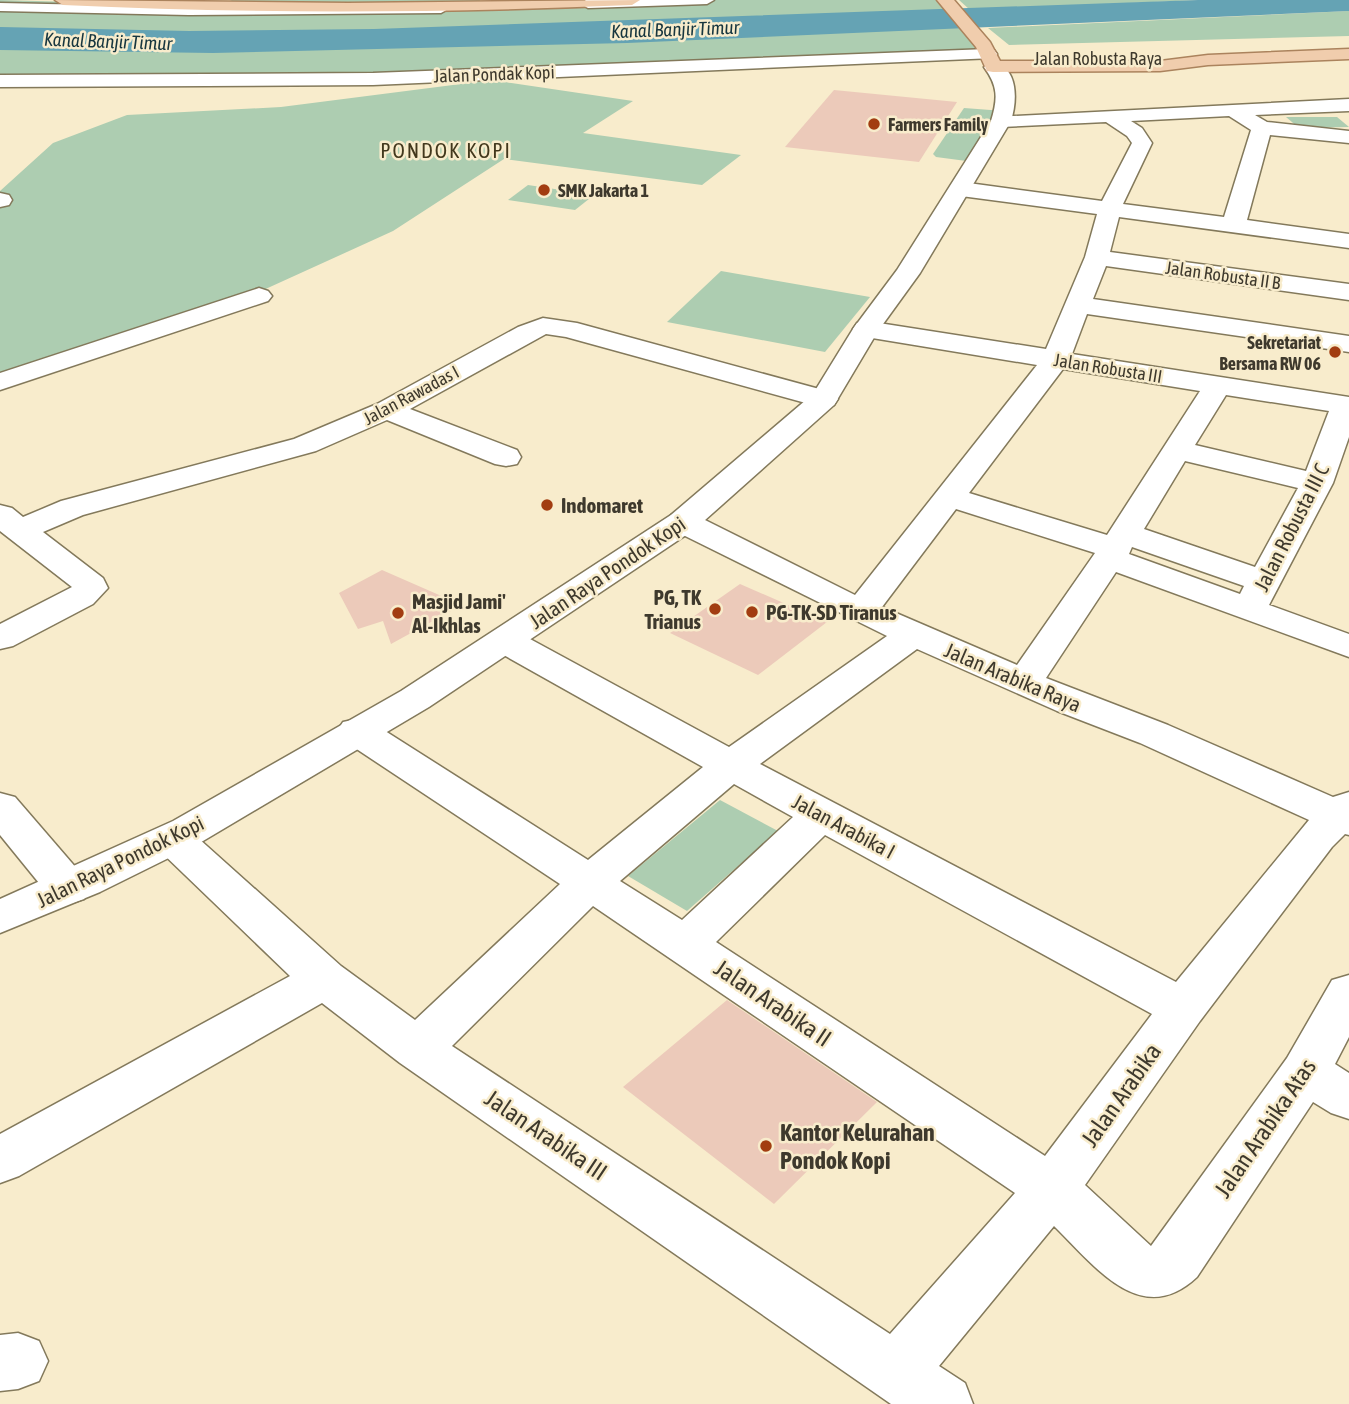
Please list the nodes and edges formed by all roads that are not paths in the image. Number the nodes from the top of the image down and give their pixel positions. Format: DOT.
graph roads {
  1 [pos="63,0"];
  2 [pos="280,0"];
  3 [pos="401,0"];
  4 [pos="632,0"];
  5 [pos="707,0"];
  6 [pos="945,0"];
  7 [pos="959,0"];
  8 [pos="480,2"];
  9 [pos="226,3"];
  10 [pos="0,6"];
  11 [pos="1349,54"];
  12 [pos="1002,57"];
  13 [pos="0,81"];
  14 [pos="1339,105"];
  15 [pos="1234,111"];
  16 [pos="1113,118"];
  17 [pos="1349,120"];
  18 [pos="1000,121"];
  19 [pos="1262,128"];
  20 [pos="1349,137"];
  21 [pos="961,189"];
  22 [pos="1109,210"];
  23 [pos="1233,227"];
  24 [pos="1303,236"];
  25 [pos="1349,241"];
  26 [pos="1097,257"];
  27 [pos="1305,286"];
  28 [pos="1349,292"];
  29 [pos="259,296"];
  30 [pos="1077,305"];
  31 [pos="866,329"];
  32 [pos="1349,344"];
  33 [pos="1056,359"];
  34 [pos="1294,360"];
  35 [pos="0,382"];
  36 [pos="1218,385"];
  37 [pos="824,399"];
  38 [pos="1347,406"];
  39 [pos="387,410"];
  40 [pos="1177,450"];
  41 [pos="506,457"];
  42 [pos="1317,483"];
  43 [pos="950,497"];
  44 [pos="10,523"];
  45 [pos="683,523"];
  46 [pos="1115,546"];
  47 [pos="1256,595"];
  48 [pos="861,611"];
  49 [pos="914,634"];
  50 [pos="0,638"];
  51 [pos="506,641"];
  52 [pos="1349,646"];
  53 [pos="1024,682"];
  54 [pos="357,732"];
  55 [pos="732,765"];
  56 [pos="0,807"];
  57 [pos="821,814"];
  58 [pos="1346,815"];
  59 [pos="173,839"];
  60 [pos="590,883"];
  61 [pos="68,888"];
  62 [pos="0,917"];
  63 [pos="685,944"];
  64 [pos="324,979"];
  65 [pos="1349,993"];
  66 [pos="1183,1007"];
  67 [pos="418,1049"];
  68 [pos="1304,1072"];
  69 [pos="1349,1097"];
  70 [pos="0,1160"];
  71 [pos="1052,1189"];
  72 [pos="1177,1259"];
  73 [pos="897,1371"];
  74 [pos="943,1404"];
  1 -- 9 [label="main road"];
  2 -- 3 [label="main road"];
  4 -- 8 [label="main road"];
  5 -- 10 [label="street"];
  6 -- 12 [label="main road"];
  7 -- 12 [label="main road"];
  8 -- 9 [label="main road"];
  11 -- 12 [label="main road, Jalan Robusta Raya"];
  12 -- 13 [label="street, Jalan Pondak Kopi"];
  12 -- 18 [label="street, Jalan Raya Pondok Kopi"];
  14 -- 15 [label="street"];
  14 -- 17 [label="street"];
  15 -- 16 [label="street"];
  15 -- 19 [label="street"];
  16 -- 18 [label="street"];
  16 -- 22 [label="street"];
  18 -- 21 [label="street, Jalan Raya Pondok Kopi"];
  19 -- 20 [label="street"];
  19 -- 23 [label="street"];
  21 -- 22 [label="street"];
  21 -- 31 [label="street, Jalan Raya Pondok Kopi"];
  22 -- 23 [label="street"];
  22 -- 26 [label="street"];
  23 -- 24 [label="street"];
  24 -- 25 [label="street"];
  24 -- 27 [label="street"];
  26 -- 27 [label="street, Jalan Robusta II B"];
  26 -- 30 [label="street"];
  27 -- 28 [label="street, Jalan Robusta II B"];
  27 -- 34 [label="street"];
  29 -- 35 [label="street"];
  30 -- 33 [label="street"];
  30 -- 34 [label="street"];
  31 -- 33 [label="street, Jalan Robusta III"];
  31 -- 37 [label="street, Jalan Raya Pondok Kopi"];
  32 -- 34 [label="street"];
  33 -- 36 [label="street, Jalan Robusta III"];
  33 -- 43 [label="street"];
  34 -- 36 [label="street, Jalan Robusta III"];
  34 -- 38 [label="street, Jalan Robusta III"];
  36 -- 40 [label="street"];
  37 -- 39 [label="street, Jalan Rawadas I"];
  37 -- 45 [label="street, Jalan Raya Pondok Kopi"];
  38 -- 42 [label="street, Jalan Robusta III C"];
  39 -- 41 [label="street"];
  39 -- 44 [label="street, Jalan Rawadas I"];
  40 -- 42 [label="street"];
  40 -- 46 [label="street"];
  42 -- 47 [label="street, Jalan Robusta III C"];
  43 -- 46 [label="street"];
  43 -- 48 [label="street"];
  44 -- 50 [label="street"];
  45 -- 48 [label="street, Jalan Arabika Raya"];
  45 -- 51 [label="street, Jalan Raya Pondok Kopi"];
  46 -- 47 [label="street"];
  46 -- 53 [label="street"];
  47 -- 52 [label="street"];
  48 -- 49 [label="street, Jalan Arabika Raya"];
  49 -- 53 [label="street, Jalan Arabika Raya"];
  49 -- 55 [label="street"];
  51 -- 54 [label="street, Jalan Raya Pondok Kopi"];
  51 -- 55 [label="street, Jalan Arabika I"];
  53 -- 58 [label="street, Jalan Arabika Raya"];
  54 -- 59 [label="street, Jalan Raya Pondok Kopi"];
  54 -- 60 [label="street, Jalan Arabika II"];
  55 -- 57 [label="street, Jalan Arabika I"];
  55 -- 60 [label="street"];
  56 -- 61 [label="street"];
  57 -- 63 [label="street"];
  57 -- 66 [label="street, Jalan Arabika I"];
  58 -- 66 [label="street, Jalan Arabika"];
  59 -- 61 [label="street, Jalan Raya Pondok Kopi"];
  59 -- 64 [label="street, Jalan Arabika III"];
  60 -- 63 [label="street, Jalan Arabika II"];
  60 -- 67 [label="street"];
  61 -- 62 [label="street, Jalan Raya Pondok Kopi"];
  63 -- 71 [label="street, Jalan Arabika II"];
  64 -- 67 [label="street, Jalan Arabika III"];
  64 -- 70 [label="street"];
  65 -- 68 [label="street, Jalan Arabika Atas"];
  66 -- 71 [label="street, Jalan Arabika"];
  67 -- 73 [label="street, Jalan Arabika III"];
  68 -- 69 [label="street"];
  68 -- 72 [label="street, Jalan Arabika Atas"];
  71 -- 72 [label="street, Jalan Arabika II"];
  71 -- 73 [label="street, Jalan Arabika"];
  73 -- 74 [label="street, Jalan Arabika III"];
}
